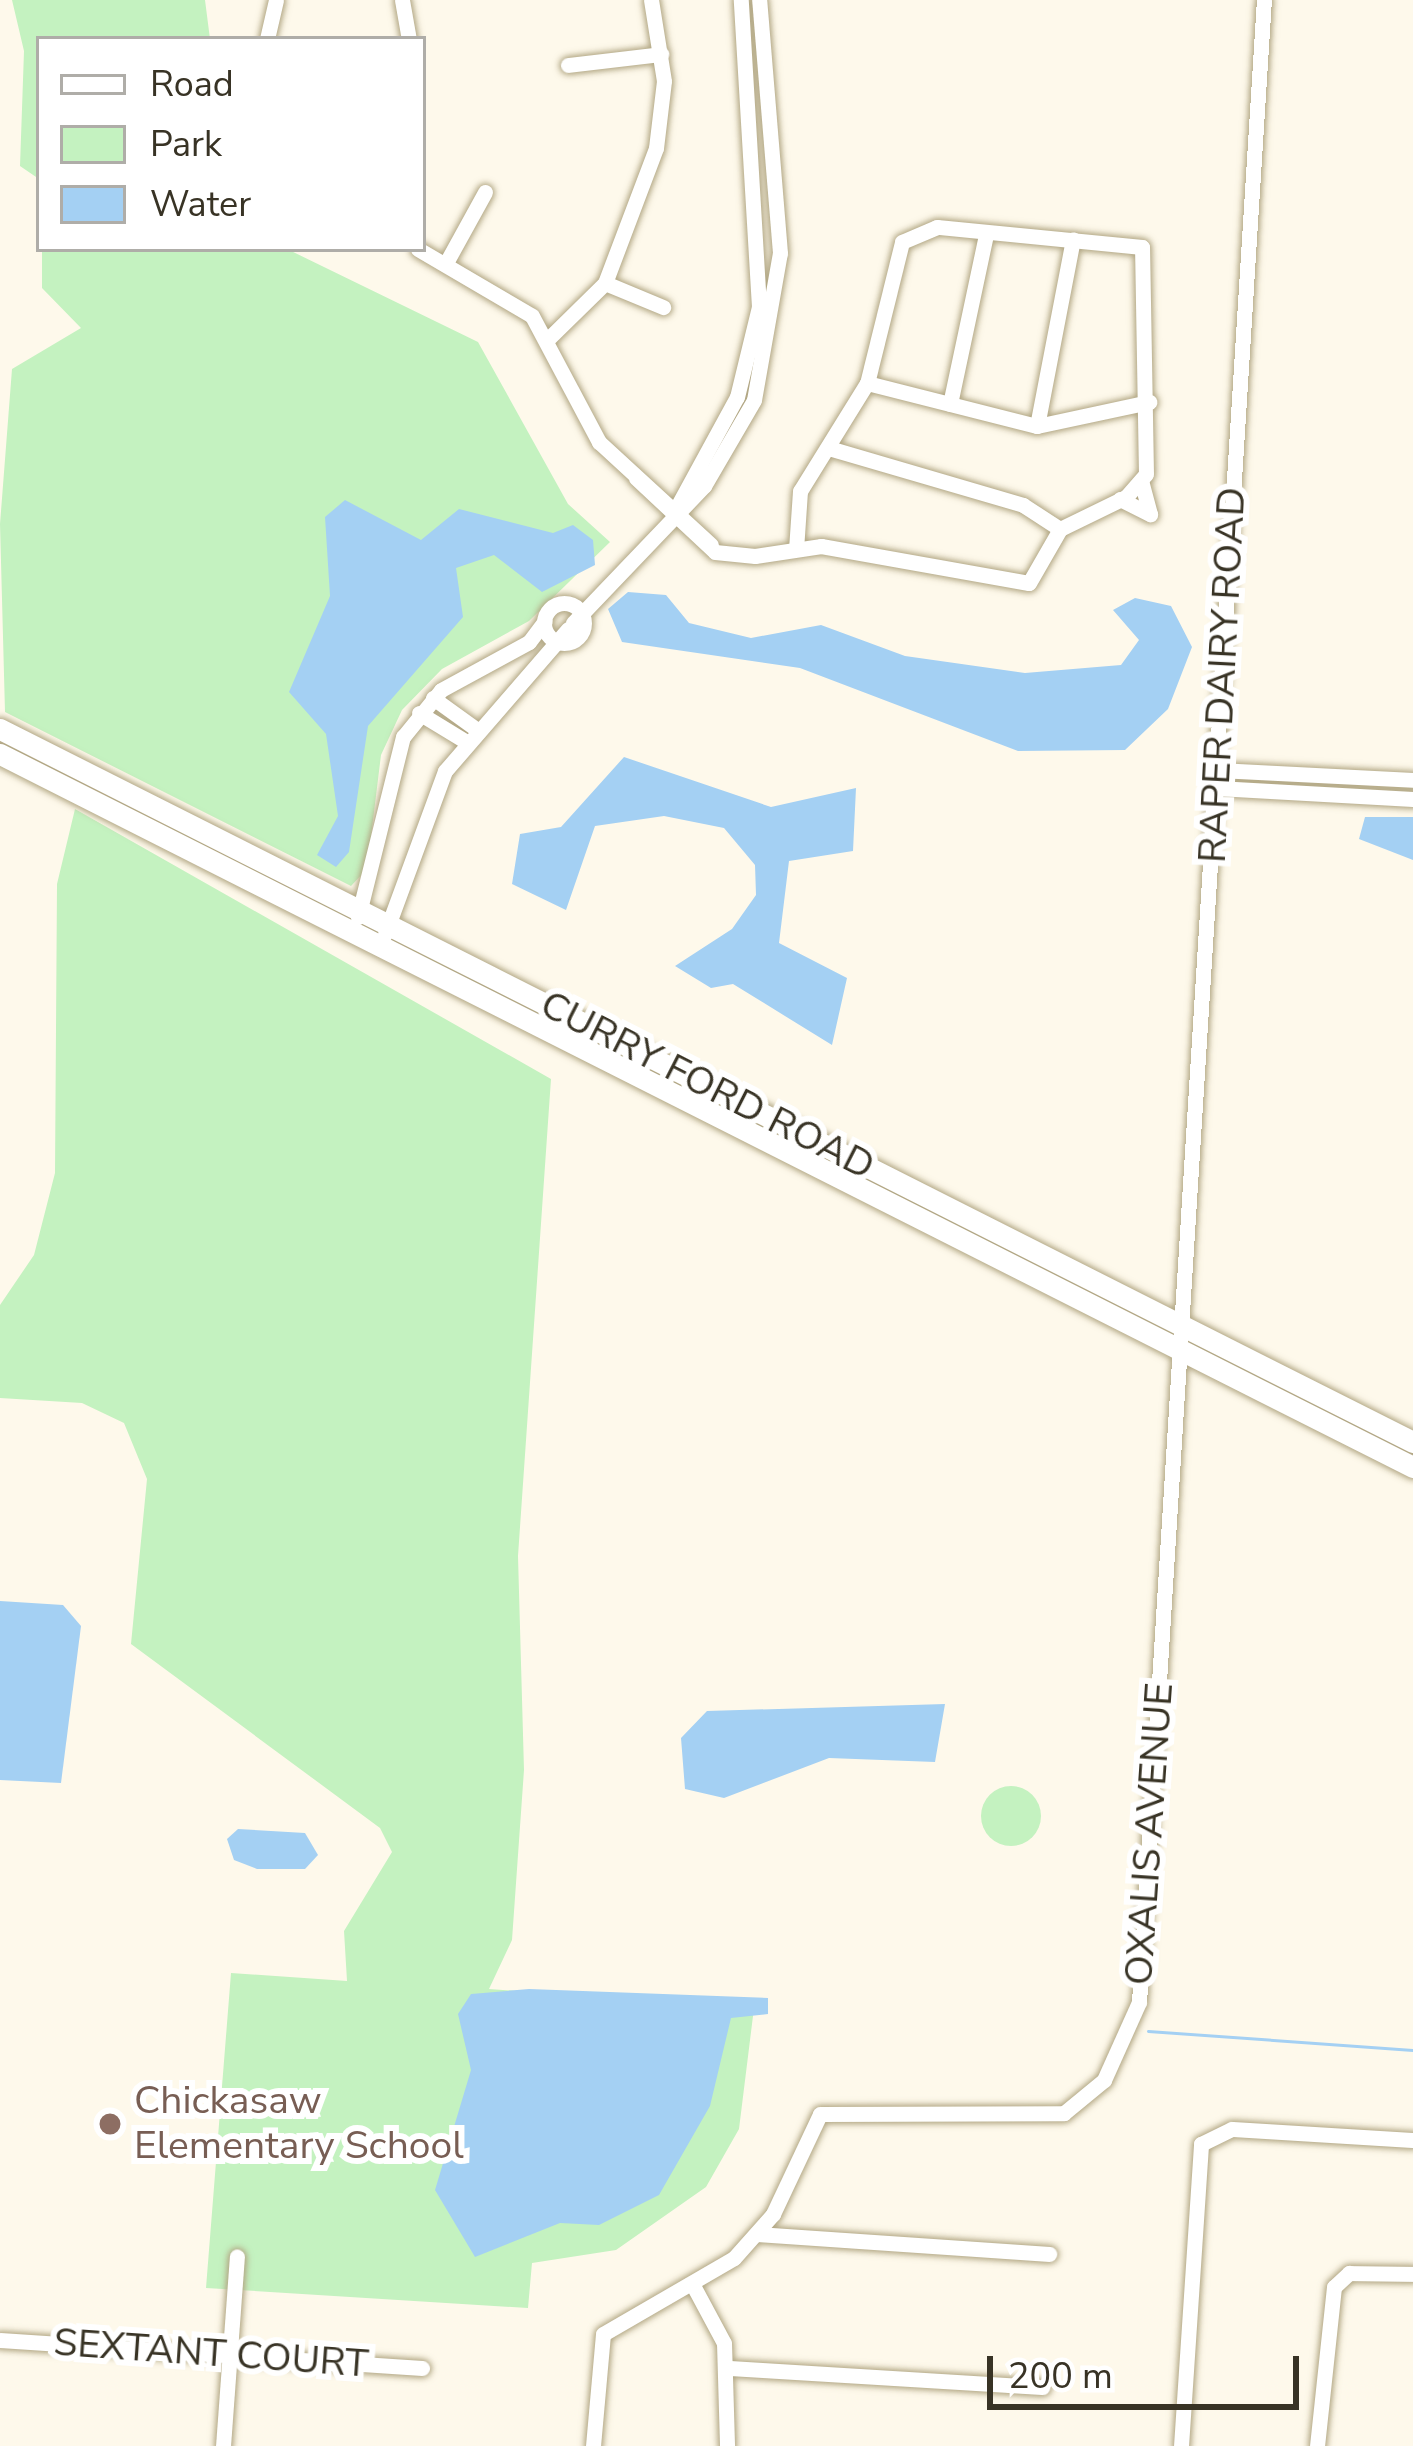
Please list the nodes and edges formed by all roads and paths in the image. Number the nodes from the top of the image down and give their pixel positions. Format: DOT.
graph roads {
  1 [pos="276,0"];
  2 [pos="402,0"];
  3 [pos="651,0"];
  4 [pos="741,0"];
  5 [pos="759,0"];
  6 [pos="1264,0"];
  7 [pos="753,26"];
  8 [pos="267,36"];
  9 [pos="408,36"];
  10 [pos="661,54"];
  11 [pos="568,65"];
  12 [pos="485,192"];
  13 [pos="986,233"];
  14 [pos="1073,239"];
  15 [pos="424,252"];
  16 [pos="446,262"];
  17 [pos="605,283"];
  18 [pos="663,307"];
  19 [pos="549,338"];
  20 [pos="867,383"];
  21 [pos="1150,402"];
  22 [pos="950,404"];
  23 [pos="1037,425"];
  24 [pos="832,449"];
  25 [pos="1141,480"];
  26 [pos="1120,500"];
  27 [pos="674,510"];
  28 [pos="1060,529"];
  29 [pos="796,549"];
  30 [pos="544,621"];
  31 [pos="570,622"];
  32 [pos="433,698"];
  33 [pos="419,713"];
  34 [pos="0,729"];
  35 [pos="471,735"];
  36 [pos="0,739"];
  37 [pos="0,754"];
  38 [pos="1218,770"];
  39 [pos="1413,780"];
  40 [pos="1216,788"];
  41 [pos="131,795"];
  42 [pos="1413,799"];
  43 [pos="359,910"];
  44 [pos="375,935"];
  45 [pos="687,1089"];
  46 [pos="837,1176"];
  47 [pos="950,1209"];
  48 [pos="968,1243"];
  49 [pos="1100,1283"];
  50 [pos="1182,1324"];
  51 [pos="1180,1350"];
  52 [pos="1413,1442"];
  53 [pos="1407,1459"];
  54 [pos="1413,2140"];
  55 [pos="757,2234"];
  56 [pos="1049,2254"];
  57 [pos="237,2257"];
  58 [pos="1413,2274"];
  59 [pos="694,2289"];
  60 [pos="0,2340"];
  61 [pos="228,2357"];
  62 [pos="422,2368"];
  63 [pos="729,2368"];
  64 [pos="1042,2387"];
  65 [pos="223,2446"];
  66 [pos="593,2446"];
  67 [pos="727,2446"];
  68 [pos="1180,2446"];
  69 [pos="1317,2446"];
  1 -- 8 [label="street"];
  2 -- 9 [label="street"];
  3 -- 10 [label="street"];
  4 -- 7 [label="street"];
  5 -- 7 [label="street"];
  6 -- 38 [label="street, RAPER DAIRY ROAD"];
  7 -- 27 [label="street"];
  10 -- 11 [label="street"];
  10 -- 17 [label="street"];
  12 -- 16 [label="street"];
  13 -- 14 [label="street"];
  13 -- 20 [label="street"];
  13 -- 22 [label="street"];
  14 -- 21 [label="street"];
  14 -- 23 [label="street"];
  15 -- 16 [label="street"];
  16 -- 19 [label="street"];
  17 -- 18 [label="street"];
  17 -- 19 [label="street"];
  19 -- 27 [label="street"];
  20 -- 22 [label="street"];
  20 -- 24 [label="street"];
  21 -- 23 [label="street"];
  21 -- 25 [label="street"];
  22 -- 23 [label="street"];
  24 -- 28 [label="street"];
  24 -- 29 [label="street"];
  25 -- 26 [label="street"];
  25 -- 26 [label="street"];
  26 -- 28 [label="street"];
  27 -- 29 [label="street"];
  27 -- 31 [label="street"];
  28 -- 29 [label="street"];
  30 -- 31 [label="street"];
  30 -- 31 [label="street"];
  30 -- 32 [label="street"];
  31 -- 35 [label="street"];
  32 -- 33 [label="street"];
  32 -- 35 [label="street"];
  33 -- 35 [label="street"];
  33 -- 43 [label="street"];
  34 -- 41 [label="main road, CURRY FORD ROAD"];
  35 -- 44 [label="street"];
  36 -- 41 [label="main road"];
  37 -- 44 [label="main road, CURRY FORD ROAD"];
  38 -- 39 [label="street"];
  38 -- 40 [label="street, RAPER DAIRY ROAD"];
  40 -- 42 [label="street"];
  40 -- 50 [label="street, RAPER DAIRY ROAD"];
  41 -- 43 [label="main road, CURRY FORD ROAD"];
  43 -- 44 [label="main road, CURRY FORD ROAD"];
  43 -- 44 [label="street"];
  44 -- 45 [label="main road, CURRY FORD ROAD"];
  45 -- 46 [label="main road, CURRY FORD ROAD"];
  45 -- 47 [label="main road, CURRY FORD ROAD"];
  46 -- 47 [label="main road"];
  46 -- 48 [label="main road, CURRY FORD ROAD"];
  47 -- 49 [label="main road, CURRY FORD ROAD"];
  48 -- 49 [label="main road"];
  48 -- 51 [label="main road, CURRY FORD ROAD"];
  49 -- 50 [label="main road, CURRY FORD ROAD"];
  50 -- 51 [label="street, RAPER DAIRY ROAD"];
  50 -- 52 [label="main road, CURRY FORD ROAD"];
  51 -- 53 [label="main road, CURRY FORD ROAD"];
  51 -- 55 [label="street, OXALIS AVENUE"];
  54 -- 68 [label="street"];
  55 -- 56 [label="street"];
  55 -- 59 [label="street, OXALIS AVENUE"];
  57 -- 61 [label="street"];
  58 -- 69 [label="street"];
  59 -- 63 [label="street"];
  59 -- 66 [label="street, OXALIS AVENUE"];
  60 -- 61 [label="street, SEXTANT COURT"];
  61 -- 62 [label="street, SEXTANT COURT"];
  61 -- 65 [label="street"];
  63 -- 64 [label="street"];
  63 -- 67 [label="street"];
}
